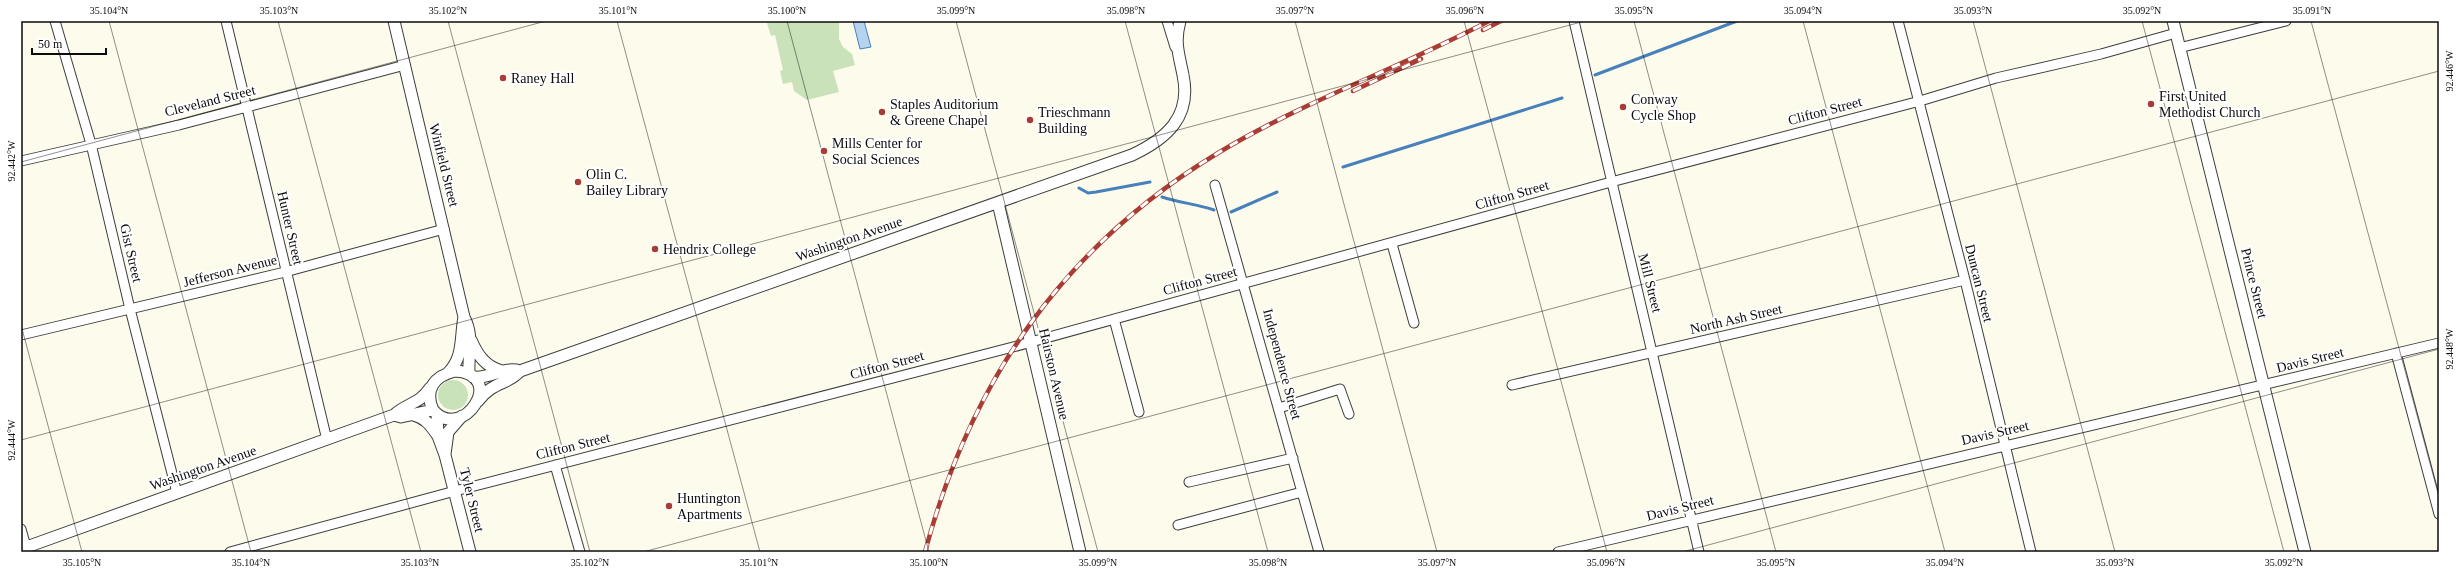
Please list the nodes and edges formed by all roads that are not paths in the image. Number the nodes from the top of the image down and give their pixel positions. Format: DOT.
graph roads {
  1 [pos="55,21"];
  2 [pos="226,21"];
  3 [pos="394,21"];
  4 [pos="1167,21"];
  5 [pos="1180,21"];
  6 [pos="1574,21"];
  7 [pos="1898,21"];
  8 [pos="2173,21"];
  9 [pos="2286,21"];
  10 [pos="2176,33"];
  11 [pos="2179,48"];
  12 [pos="1176,50"];
  13 [pos="405,64"];
  14 [pos="1920,101"];
  15 [pos="247,106"];
  16 [pos="92,144"];
  17 [pos="21,161"];
  18 [pos="1611,182"];
  19 [pos="1215,185"];
  20 [pos="998,203"];
  21 [pos="444,229"];
  22 [pos="1392,244"];
  23 [pos="285,272"];
  24 [pos="1965,280"];
  25 [pos="1244,284"];
  26 [pos="130,309"];
  27 [pos="464,317"];
  28 [pos="1114,319"];
  29 [pos="1414,323"];
  30 [pos="21,335"];
  31 [pos="471,340"];
  32 [pos="1031,342"];
  33 [pos="2439,343"];
  34 [pos="1653,353"];
  35 [pos="2396,353"];
  36 [pos="502,371"];
  37 [pos="520,371"];
  38 [pos="448,373"];
  39 [pos="471,375"];
  40 [pos="1512,385"];
  41 [pos="2264,386"];
  42 [pos="430,388"];
  43 [pos="478,401"];
  44 [pos="1278,408"];
  45 [pos="435,412"];
  46 [pos="1139,412"];
  47 [pos="1349,414"];
  48 [pos="413,415"];
  49 [pos="394,416"];
  50 [pos="462,416"];
  51 [pos="438,436"];
  52 [pos="327,440"];
  53 [pos="2005,445"];
  54 [pos="445,455"];
  55 [pos="1293,458"];
  56 [pos="555,465"];
  57 [pos="1190,482"];
  58 [pos="455,491"];
  59 [pos="1302,492"];
  60 [pos="178,493"];
  61 [pos="2439,514"];
  62 [pos="1692,519"];
  63 [pos="1178,525"];
  64 [pos="21,529"];
  65 [pos="23,548"];
  66 [pos="230,552"];
  67 [pos="470,552"];
  68 [pos="580,552"];
  69 [pos="1080,552"];
  70 [pos="1319,552"];
  71 [pos="1558,552"];
  72 [pos="1699,552"];
  73 [pos="2031,552"];
  74 [pos="2305,552"];
  1 -- 16 [label="street, Gist Street"];
  2 -- 15 [label="street, Hunter Street"];
  3 -- 13 [label="street, Winfield Street"];
  4 -- 12 [label="street"];
  5 -- 12 [label="street"];
  6 -- 18 [label="street, Mill Street"];
  7 -- 14 [label="street, Duncan Street"];
  8 -- 10 [label="street, Prince Street"];
  9 -- 11 [label="street"];
  10 -- 11 [label="street, Prince Street"];
  10 -- 14 [label="street, Clifton Street"];
  11 -- 41 [label="street, Prince Street"];
  12 -- 20 [label="street, Washington Avenue"];
  13 -- 15 [label="street, Cleveland Street"];
  13 -- 21 [label="street, Winfield Street"];
  14 -- 18 [label="street, Clifton Street"];
  14 -- 24 [label="street, Duncan Street"];
  15 -- 16 [label="street, Cleveland Street"];
  15 -- 23 [label="street, Hunter Street"];
  16 -- 17 [label="street, Cleveland Street"];
  16 -- 26 [label="street, Gist Street"];
  18 -- 22 [label="street, Clifton Street"];
  18 -- 34 [label="street, Mill Street"];
  19 -- 25 [label="street, Independence Street"];
  20 -- 32 [label="street, Hairston Avenue"];
  20 -- 37 [label="street, Washington Avenue"];
  21 -- 23 [label="street, Jefferson Avenue"];
  21 -- 27 [label="street, Winfield Street"];
  22 -- 25 [label="street, Clifton Street"];
  22 -- 29 [label="street"];
  23 -- 26 [label="street, Jefferson Avenue"];
  23 -- 52 [label="street, Hunter Street"];
  24 -- 34 [label="street, North Ash Street"];
  24 -- 53 [label="street, Duncan Street"];
  25 -- 28 [label="street, Clifton Street"];
  25 -- 44 [label="street, Independence Street"];
  26 -- 30 [label="street, Jefferson Avenue"];
  26 -- 60 [label="street, Gist Street"];
  27 -- 31 [label="street, Winfield Street"];
  27 -- 38 [label="street, Winfield Street"];
  28 -- 32 [label="street, Clifton Street"];
  28 -- 46 [label="street"];
  31 -- 36 [label="street, Washington Avenue"];
  31 -- 39 [label="street, Winfield Street"];
  32 -- 56 [label="street, Clifton Street"];
  32 -- 69 [label="street, Hairston Avenue"];
  33 -- 35 [label="street, Davis Street"];
  34 -- 40 [label="street, North Ash Street"];
  34 -- 62 [label="street, Mill Street"];
  35 -- 41 [label="street, Davis Street"];
  35 -- 61 [label="street"];
  36 -- 37 [label="street, Washington Avenue"];
  36 -- 39 [label="street, Washington Avenue"];
  37 -- 43 [label="street, Washington Avenue"];
  38 -- 39 [label="street"];
  38 -- 42 [label="street"];
  39 -- 43 [label="street"];
  41 -- 53 [label="street, Davis Street"];
  41 -- 74 [label="street, Prince Street"];
  42 -- 45 [label="street"];
  42 -- 49 [label="street, Washington Avenue"];
  43 -- 50 [label="street"];
  44 -- 47 [label="street"];
  44 -- 55 [label="street, Independence Street"];
  45 -- 48 [label="street, Washington Avenue"];
  45 -- 50 [label="street"];
  45 -- 51 [label="street, Tyler Street"];
  48 -- 49 [label="street, Washington Avenue"];
  48 -- 51 [label="street"];
  49 -- 52 [label="street, Washington Avenue"];
  50 -- 54 [label="street, Tyler Street"];
  51 -- 54 [label="street, Tyler Street"];
  52 -- 60 [label="street, Washington Avenue"];
  53 -- 62 [label="street, Davis Street"];
  53 -- 73 [label="street, Duncan Street"];
  54 -- 58 [label="street, Tyler Street"];
  55 -- 57 [label="street"];
  55 -- 59 [label="street, Independence Street"];
  56 -- 58 [label="street, Clifton Street"];
  56 -- 68 [label="street"];
  58 -- 66 [label="street, Clifton Street"];
  58 -- 67 [label="street, Tyler Street"];
  59 -- 63 [label="street"];
  59 -- 70 [label="street, Independence Street"];
  60 -- 65 [label="street, Washington Avenue"];
  62 -- 71 [label="street, Davis Street"];
  62 -- 72 [label="street, Mill Street"];
  64 -- 65 [label="street"];
}
